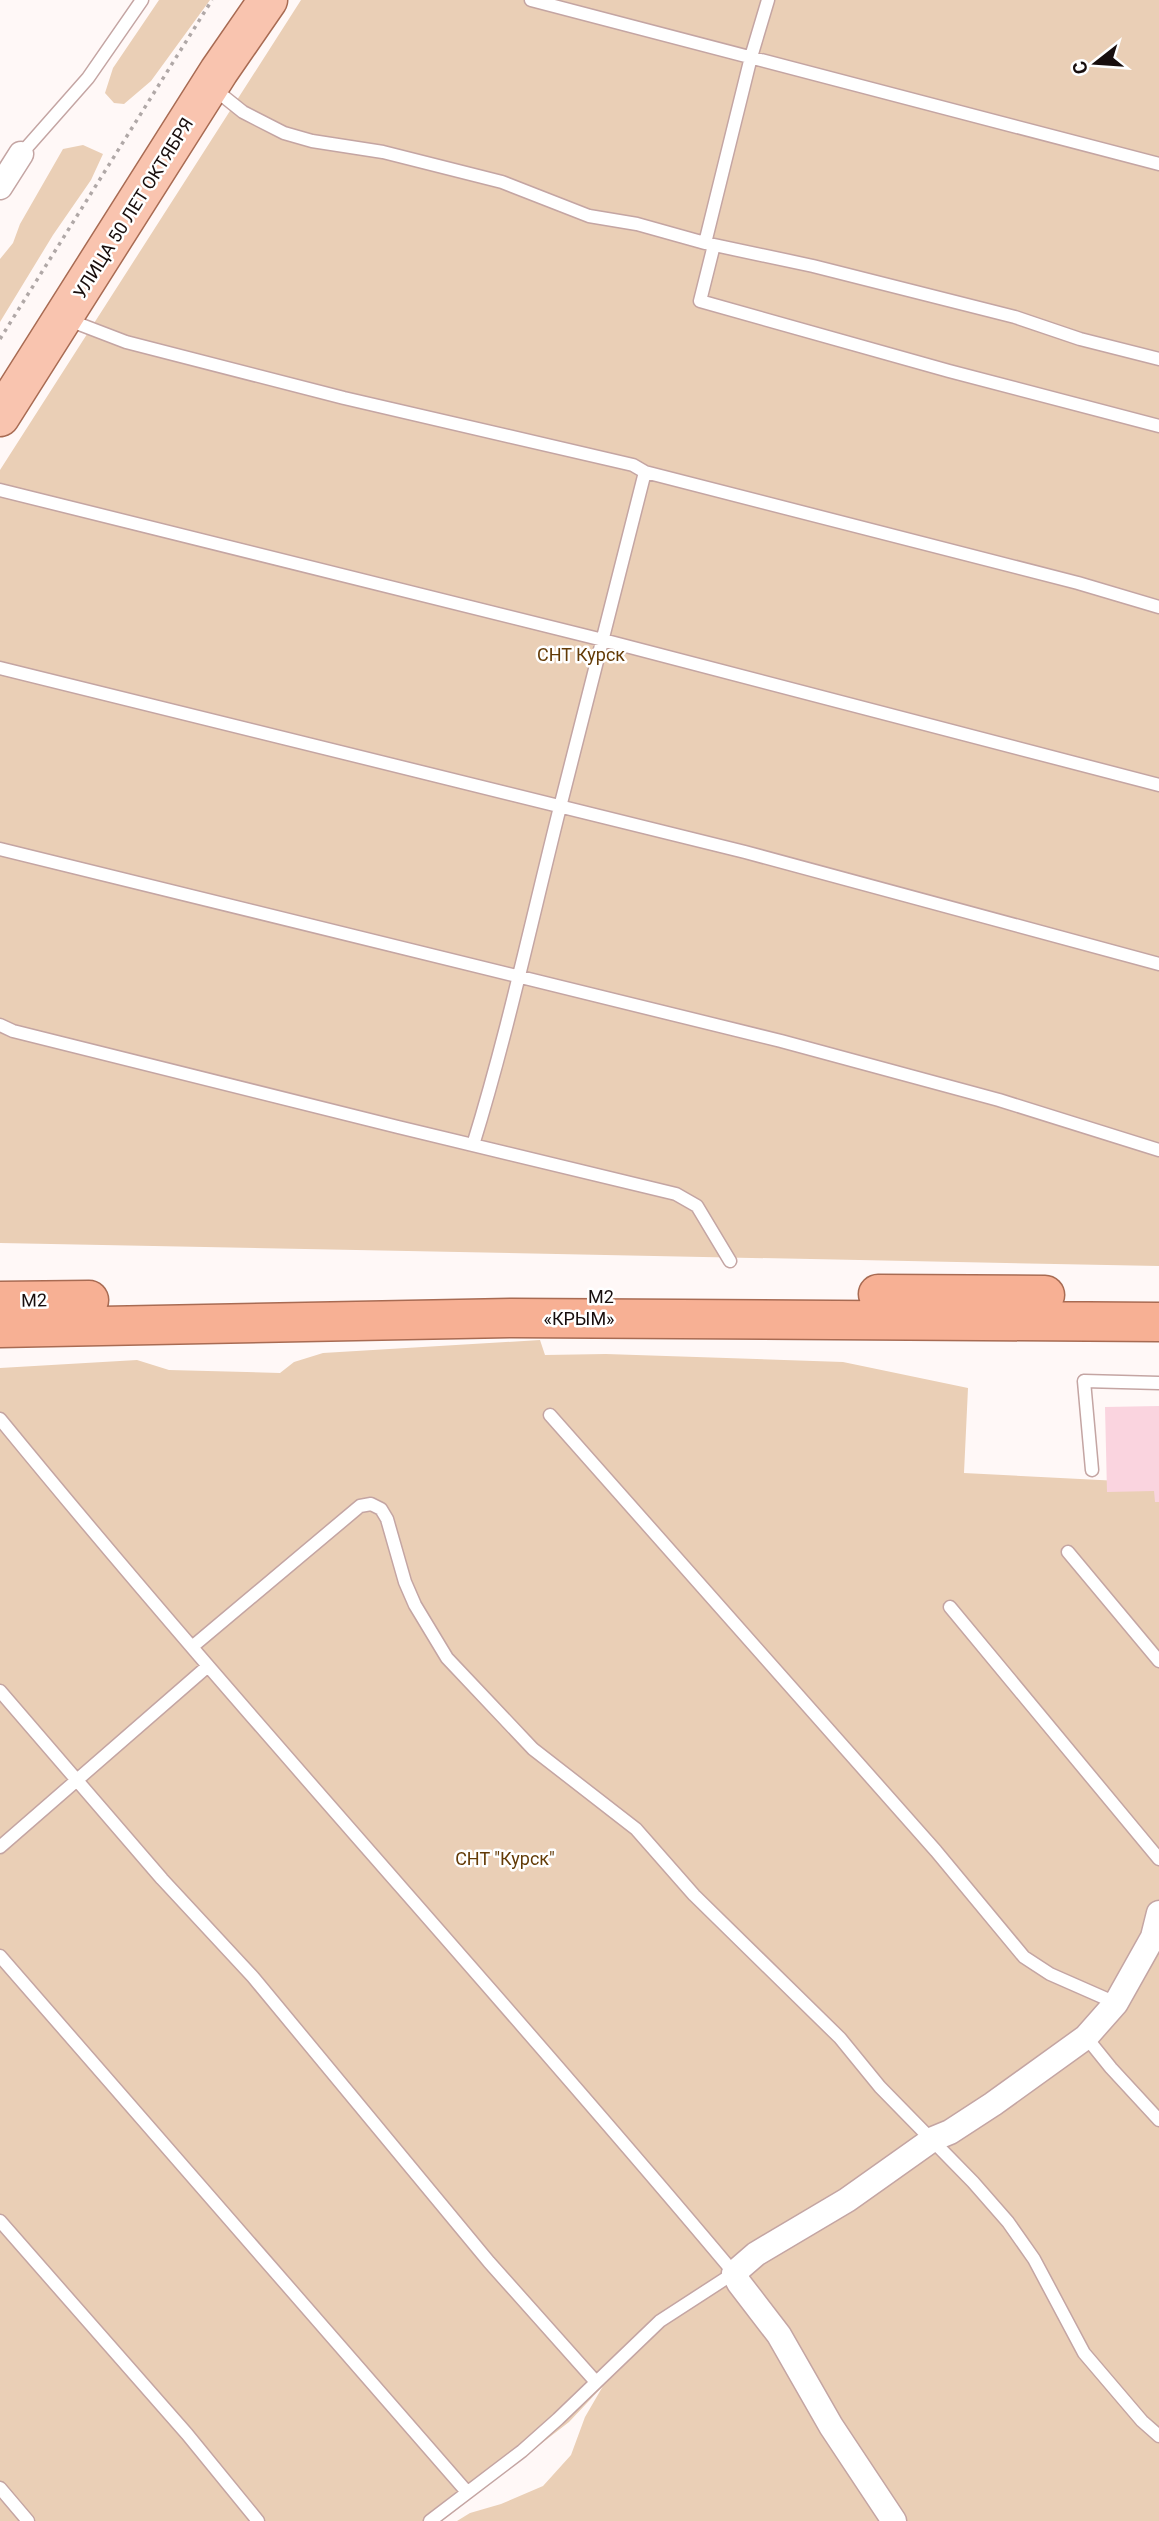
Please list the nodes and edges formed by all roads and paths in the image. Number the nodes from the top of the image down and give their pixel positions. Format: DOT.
graph roads {
  1 [pos="142,0"];
  2 [pos="212,0"];
  3 [pos="268,0"];
  4 [pos="531,0"];
  5 [pos="768,0"];
  6 [pos="751,57"];
  7 [pos="210,86"];
  8 [pos="20,153"];
  9 [pos="1159,164"];
  10 [pos="0,187"];
  11 [pos="710,244"];
  12 [pos="63,318"];
  13 [pos="0,339"];
  14 [pos="1159,359"];
  15 [pos="0,417"];
  16 [pos="1159,426"];
  17 [pos="645,472"];
  18 [pos="0,490"];
  19 [pos="1159,607"];
  20 [pos="603,640"];
  21 [pos="0,668"];
  22 [pos="1159,785"];
  23 [pos="561,806"];
  24 [pos="0,849"];
  25 [pos="1159,964"];
  26 [pos="520,977"];
  27 [pos="0,1025"];
  28 [pos="473,1145"];
  29 [pos="1159,1150"];
  30 [pos="730,1261"];
  31 [pos="1159,1297"];
  32 [pos="0,1301"];
  33 [pos="1159,1322"];
  34 [pos="0,1328"];
  35 [pos="1159,1383"];
  36 [pos="550,1415"];
  37 [pos="0,1419"];
  38 [pos="1092,1470"];
  39 [pos="1068,1552"];
  40 [pos="950,1607"];
  41 [pos="192,1647"];
  42 [pos="1159,1661"];
  43 [pos="208,1666"];
  44 [pos="0,1691"];
  45 [pos="76,1782"];
  46 [pos="0,1847"];
  47 [pos="1159,1859"];
  48 [pos="1159,1913"];
  49 [pos="0,1956"];
  50 [pos="1116,2003"];
  51 [pos="1086,2037"];
  52 [pos="1159,2120"];
  53 [pos="933,2138"];
  54 [pos="0,2221"];
  55 [pos="734,2273"];
  56 [pos="596,2382"];
  57 [pos="1159,2436"];
  58 [pos="0,2488"];
  59 [pos="467,2492"];
  60 [pos="28,2521"];
  61 [pos="258,2521"];
  62 [pos="430,2521"];
  63 [pos="894,2521"];
  1 -- 8 [label="lane"];
  2 -- 13 [label="path"];
  3 -- 7 [label="main road, УЛИЦА 50 ЛЕТ ОКТЯБРЯ"];
  4 -- 6 [label="lane"];
  5 -- 6 [label="lane"];
  6 -- 9 [label="lane"];
  6 -- 11 [label="lane"];
  7 -- 11 [label="lane"];
  7 -- 12 [label="main road, УЛИЦА 50 ЛЕТ ОКТЯБРЯ"];
  8 -- 10 [label="street"];
  11 -- 14 [label="lane"];
  11 -- 16 [label="lane"];
  12 -- 15 [label="main road, УЛИЦА 50 ЛЕТ ОКТЯБРЯ"];
  12 -- 17 [label="lane"];
  17 -- 19 [label="lane"];
  17 -- 20 [label="lane"];
  18 -- 20 [label="lane"];
  20 -- 22 [label="lane"];
  20 -- 23 [label="lane"];
  21 -- 23 [label="lane"];
  23 -- 25 [label="lane"];
  23 -- 26 [label="lane"];
  24 -- 26 [label="lane"];
  26 -- 28 [label="lane"];
  26 -- 29 [label="lane"];
  27 -- 28 [label="lane"];
  28 -- 30 [label="lane"];
  31 -- 32 [label="highway, М2"];
  33 -- 34 [label="highway, «КРЫМ»"];
  35 -- 38 [label="lane"];
  36 -- 50 [label="lane"];
  37 -- 41 [label="lane"];
  39 -- 42 [label="lane"];
  40 -- 47 [label="lane"];
  41 -- 43 [label="lane"];
  41 -- 53 [label="lane"];
  43 -- 45 [label="lane"];
  43 -- 55 [label="lane"];
  44 -- 45 [label="lane"];
  45 -- 46 [label="lane"];
  45 -- 56 [label="lane"];
  48 -- 50 [label="street"];
  49 -- 59 [label="lane"];
  50 -- 51 [label="street"];
  51 -- 52 [label="lane"];
  51 -- 53 [label="street"];
  53 -- 55 [label="street"];
  53 -- 57 [label="lane"];
  54 -- 61 [label="lane"];
  55 -- 56 [label="lane"];
  55 -- 63 [label="street"];
  56 -- 59 [label="lane"];
  58 -- 60 [label="lane"];
  59 -- 62 [label="lane"];
}
